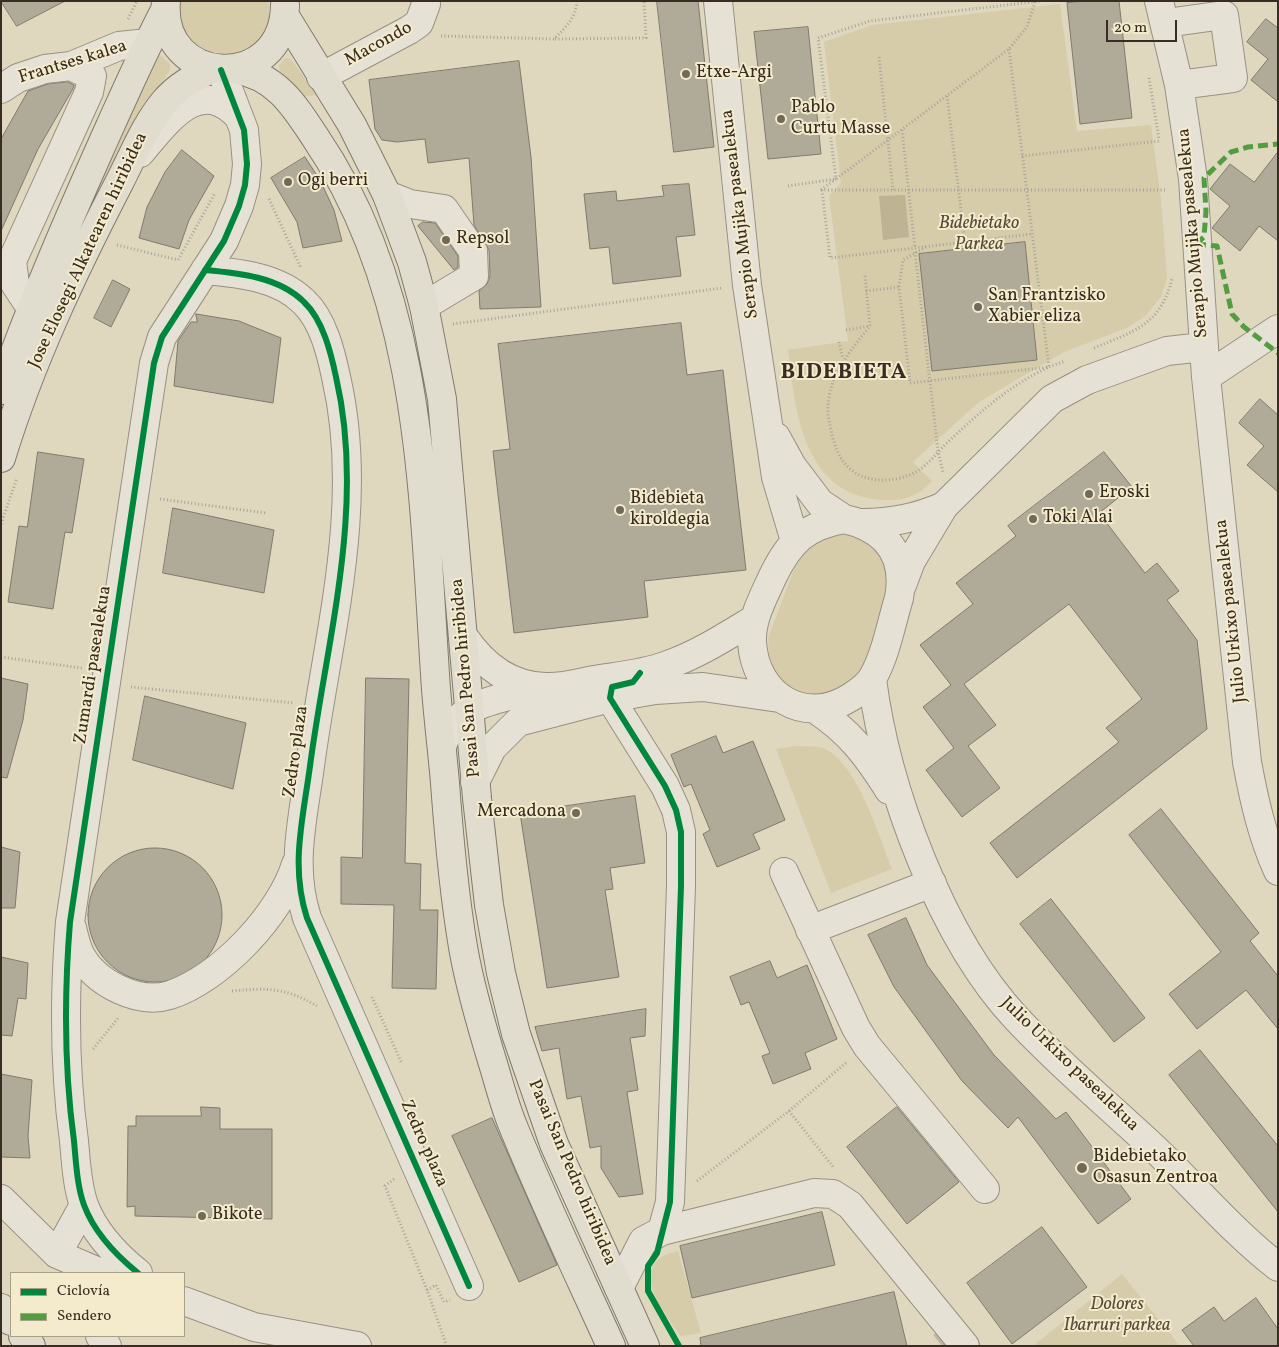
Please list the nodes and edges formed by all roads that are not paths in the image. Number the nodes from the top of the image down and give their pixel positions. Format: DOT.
graph roads {
  1 [pos="718,1"];
  2 [pos="426,4"];
  3 [pos="165,6"];
  4 [pos="284,9"];
  5 [pos="1162,12"];
  6 [pos="148,43"];
  7 [pos="71,66"];
  8 [pos="222,69"];
  9 [pos="321,77"];
  10 [pos="1179,85"];
  11 [pos="1,89"];
  12 [pos="238,117"];
  13 [pos="128,167"];
  14 [pos="386,194"];
  15 [pos="205,270"];
  16 [pos="424,306"];
  17 [pos="31,308"];
  18 [pos="1278,329"];
  19 [pos="1203,347"];
  20 [pos="1206,377"];
  21 [pos="1,390"];
  22 [pos="770,427"];
  23 [pos="10,464"];
  24 [pos="951,498"];
  25 [pos="853,521"];
  26 [pos="795,540"];
  27 [pos="902,585"];
  28 [pos="753,620"];
  29 [pos="464,637"];
  30 [pos="435,675"];
  31 [pos="872,679"];
  32 [pos="546,688"];
  33 [pos="610,698"];
  34 [pos="779,698"];
  35 [pos="469,708"];
  36 [pos="816,709"];
  37 [pos="518,722"];
  38 [pos="442,747"];
  39 [pos="476,782"];
  40 [pos="907,818"];
  41 [pos="297,859"];
  42 [pos="1278,871"];
  43 [pos="784,872"];
  44 [pos="932,883"];
  45 [pos="269,915"];
  46 [pos="307,918"];
  47 [pos="70,922"];
  48 [pos="810,930"];
  49 [pos="985,1188"];
  50 [pos="1,1199"];
  51 [pos="84,1205"];
  52 [pos="662,1231"];
  53 [pos="57,1254"];
  54 [pos="1278,1267"];
  55 [pos="98,1272"];
  56 [pos="137,1272"];
  57 [pos="619,1288"];
  58 [pos="461,1292"];
  59 [pos="185,1301"];
  60 [pos="1,1308"];
  61 [pos="10,1320"];
  62 [pos="357,1346"];
  63 [pos="611,1346"];
  64 [pos="645,1346"];
  65 [pos="965,1346"];
  1 -- 22 [label="street, Serapio Mujika pasealekua"];
  2 -- 9 [label="street, Macondo"];
  3 -- 6 [label="main road, Jose Elosegi Alkatearen hiribidea"];
  3 -- 8 [label="main road, Pasai San Pedro hiribidea"];
  4 -- 8 [label="main road, Jose Elosegi Alkatearen hiribidea"];
  4 -- 9 [label="main road, Pasai San Pedro hiribidea"];
  5 -- 10 [label="street, Serapio Mujika pasealekua"];
  5 -- 10 [label="street"];
  6 -- 7 [label="street, Frantses kalea"];
  6 -- 17 [label="main road, Jose Elosegi Alkatearen hiribidea"];
  7 -- 11 [label="street, Frantses kalea"];
  7 -- 17 [label="street"];
  8 -- 12 [label="street, Zumardi pasealekua"];
  8 -- 13 [label="main road, Jose Elosegi Alkatearen hiribidea"];
  8 -- 30 [label="main road, Pasai San Pedro hiribidea"];
  9 -- 14 [label="main road, Pasai San Pedro hiribidea"];
  10 -- 19 [label="street, Serapio Mujika pasealekua"];
  12 -- 13 [label="street"];
  12 -- 15 [label="street, Zumardi pasealekua"];
  13 -- 23 [label="main road, Jose Elosegi Alkatearen hiribidea"];
  14 -- 16 [label="main road, Pasai San Pedro hiribidea"];
  14 -- 16 [label="street"];
  15 -- 41 [label="street, Zedro plaza"];
  15 -- 47 [label="street, Zumardi pasealekua"];
  16 -- 29 [label="main road, Pasai San Pedro hiribidea"];
  17 -- 21 [label="main road, Jose Elosegi Alkatearen hiribidea"];
  18 -- 20 [label="street"];
  19 -- 20 [label="street, Julio Urkixo pasealekua"];
  19 -- 24 [label="street"];
  20 -- 42 [label="street, Julio Urkixo pasealekua"];
  22 -- 25 [label="street, Serapio Mujika pasealekua"];
  22 -- 26 [label="street, Serapio Mujika pasealekua"];
  24 -- 25 [label="street"];
  24 -- 27 [label="street"];
  25 -- 26 [label="street"];
  25 -- 27 [label="street"];
  26 -- 28 [label="street"];
  27 -- 31 [label="street"];
  28 -- 32 [label="street"];
  28 -- 34 [label="street"];
  29 -- 32 [label="street"];
  29 -- 35 [label="main road, Pasai San Pedro hiribidea"];
  30 -- 35 [label="street"];
  30 -- 38 [label="main road, Pasai San Pedro hiribidea"];
  31 -- 36 [label="street"];
  31 -- 40 [label="street, Julio Urkixo pasealekua"];
  32 -- 35 [label="street"];
  33 -- 34 [label="street"];
  33 -- 37 [label="street"];
  33 -- 52 [label="street"];
  34 -- 36 [label="street"];
  35 -- 37 [label="street"];
  35 -- 38 [label="street"];
  35 -- 39 [label="main road, Pasai San Pedro hiribidea"];
  36 -- 40 [label="street, Julio Urkixo pasealekua"];
  37 -- 39 [label="street"];
  38 -- 63 [label="main road, Pasai San Pedro hiribidea"];
  39 -- 57 [label="main road, Pasai San Pedro hiribidea"];
  40 -- 44 [label="street, Julio Urkixo pasealekua"];
  41 -- 45 [label="street"];
  41 -- 46 [label="street, Zedro plaza"];
  43 -- 48 [label="street"];
  44 -- 48 [label="street"];
  44 -- 54 [label="street, Julio Urkixo pasealekua"];
  45 -- 46 [label="street"];
  45 -- 47 [label="street"];
  46 -- 58 [label="street, Zedro plaza"];
  47 -- 51 [label="street, Zumardi pasealekua"];
  48 -- 49 [label="street"];
  50 -- 53 [label="street"];
  51 -- 53 [label="street"];
  51 -- 56 [label="street, Zumardi pasealekua"];
  52 -- 57 [label="street"];
  52 -- 65 [label="street"];
  53 -- 55 [label="street"];
  57 -- 64 [label="main road, Pasai San Pedro hiribidea"];
  59 -- 62 [label="street"];
  60 -- 61 [label="main road"];
}
